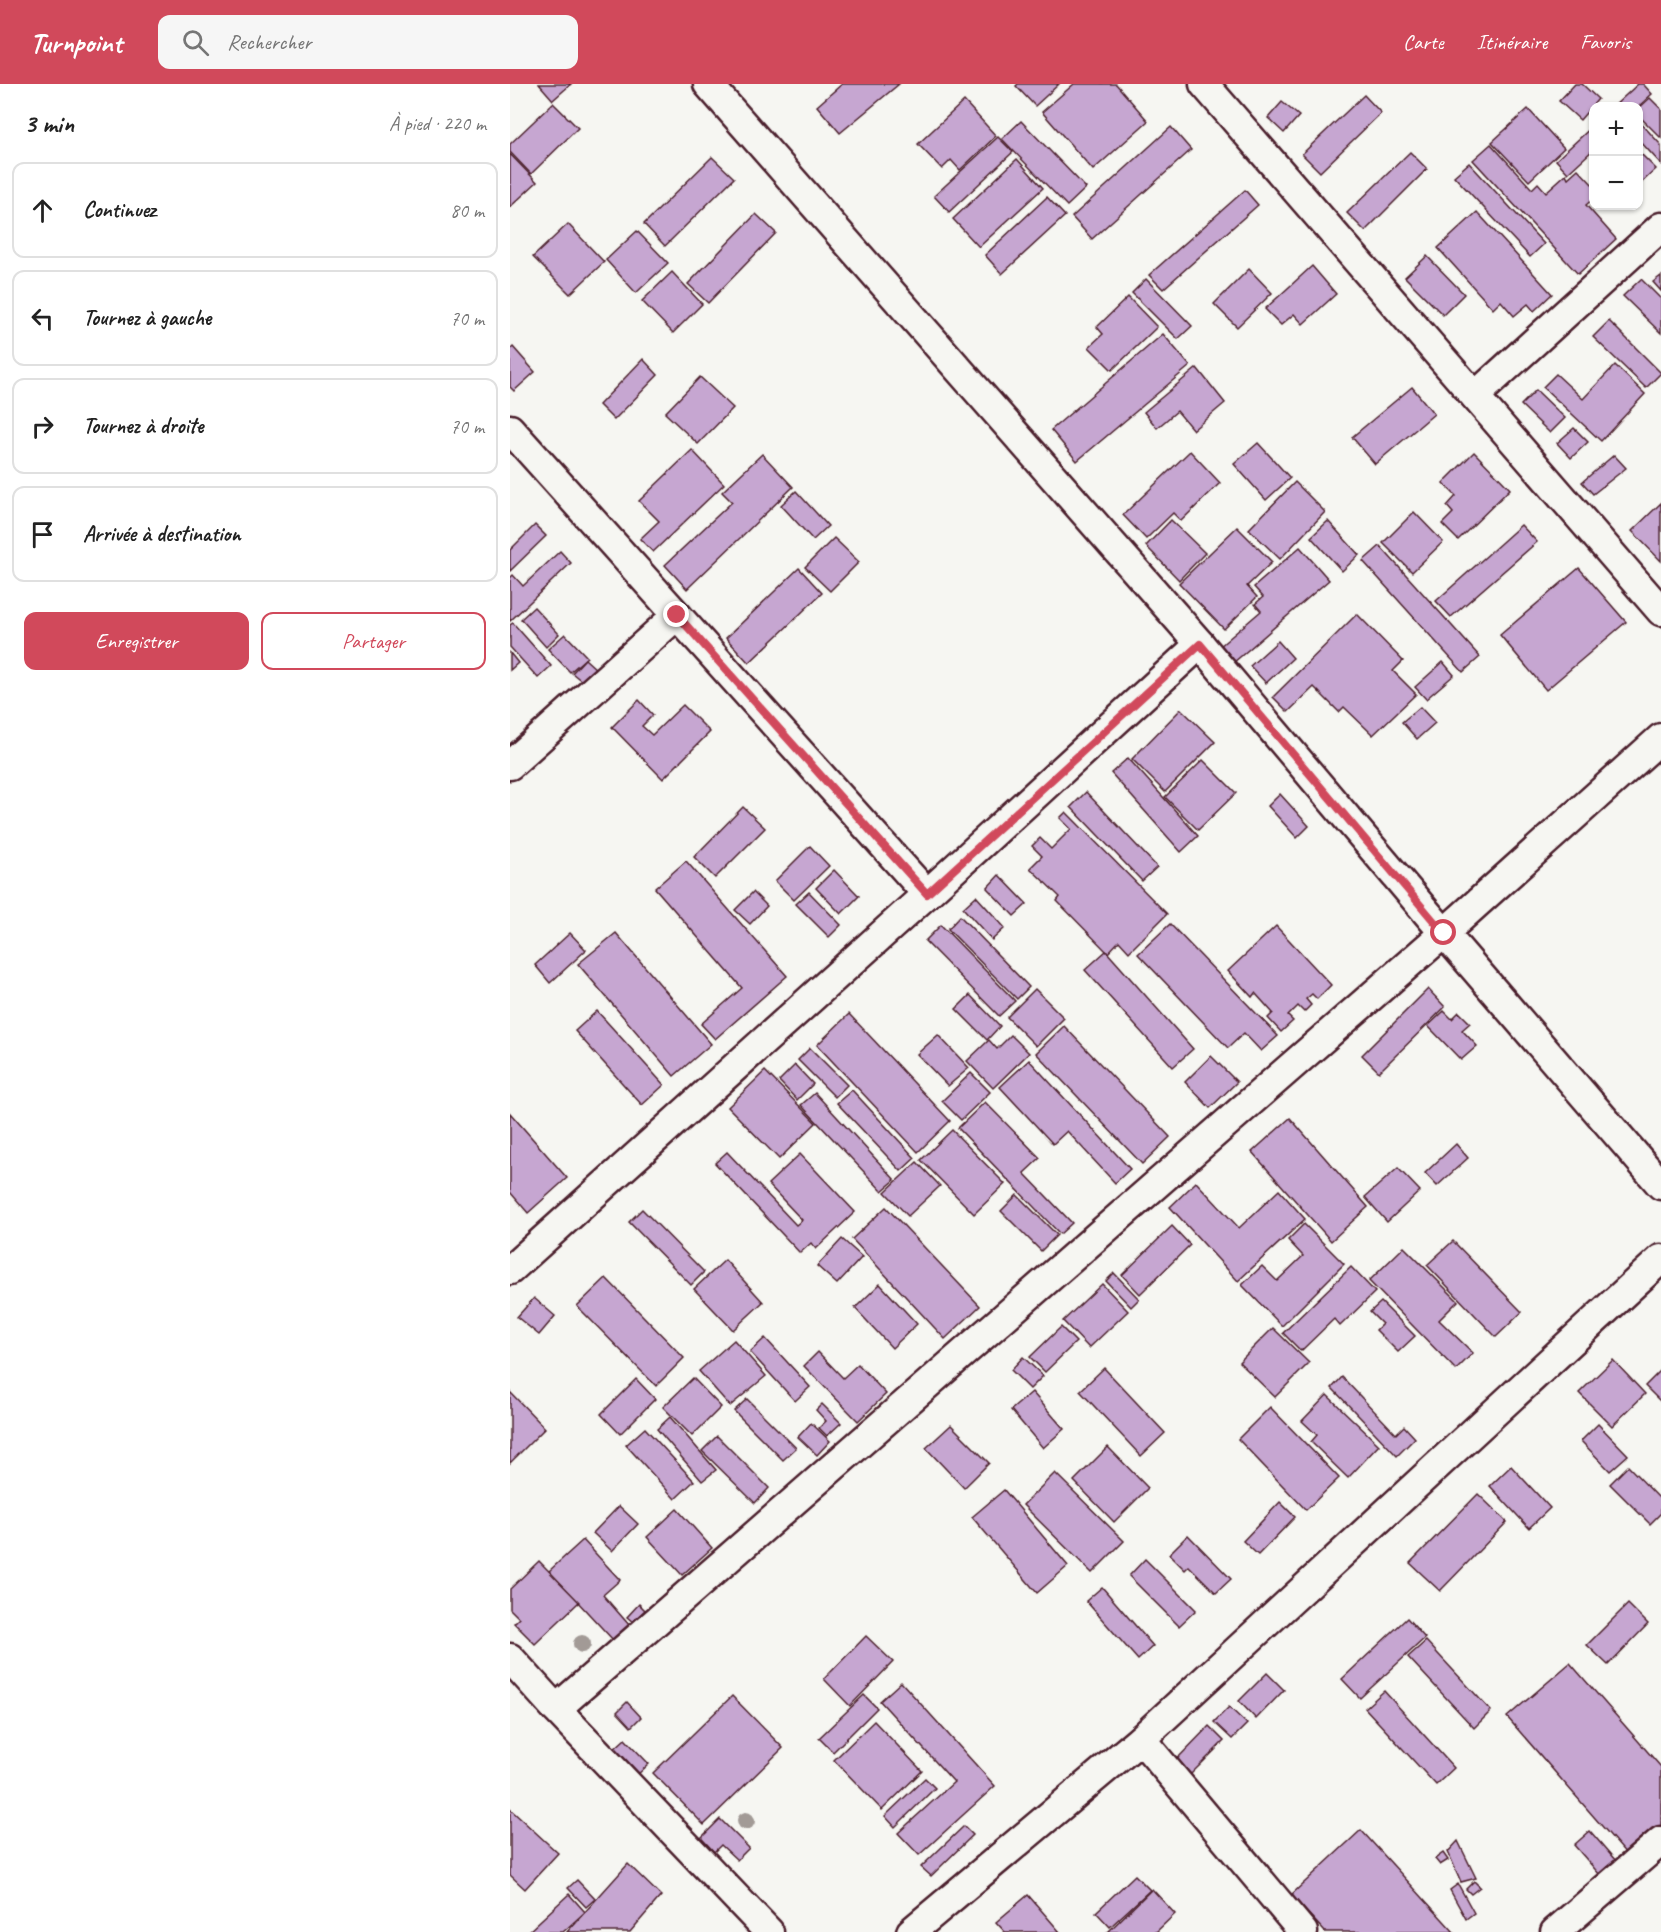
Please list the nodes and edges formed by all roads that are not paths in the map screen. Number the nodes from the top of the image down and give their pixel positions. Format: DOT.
graph roads {
  1 [pos="708,84"];
  2 [pos="1204,84"];
  3 [pos="1661,228"];
  4 [pos="1475,396"];
  5 [pos="510,429"];
  6 [pos="1661,611"];
  7 [pos="677,615"];
  8 [pos="1200,644"];
  9 [pos="1661,738"];
  10 [pos="510,765"];
  11 [pos="927,894"];
  12 [pos="1444,933"];
  13 [pos="1661,1185"];
  14 [pos="1661,1259"];
  15 [pos="510,1270"];
  16 [pos="510,1658"];
  17 [pos="556,1709"];
  18 [pos="1140,1739"];
  19 [pos="1661,1841"];
  20 [pos="769,1932"];
  21 [pos="910,1932"];
  22 [pos="1303,1932"];
  23 [pos="1555,1932"];
  1 -- 8 [label="street"];
  2 -- 4 [label="street"];
  3 -- 4 [label="street"];
  4 -- 6 [label="street"];
  5 -- 7 [label="street"];
  7 -- 10 [label="street"];
  7 -- 11 [label="street"];
  8 -- 11 [label="street"];
  8 -- 12 [label="street"];
  9 -- 12 [label="street"];
  11 -- 15 [label="street"];
  12 -- 13 [label="street"];
  12 -- 17 [label="street"];
  14 -- 18 [label="street"];
  16 -- 17 [label="street"];
  17 -- 20 [label="street"];
  18 -- 21 [label="street"];
  18 -- 22 [label="street"];
  19 -- 23 [label="street"];
}
